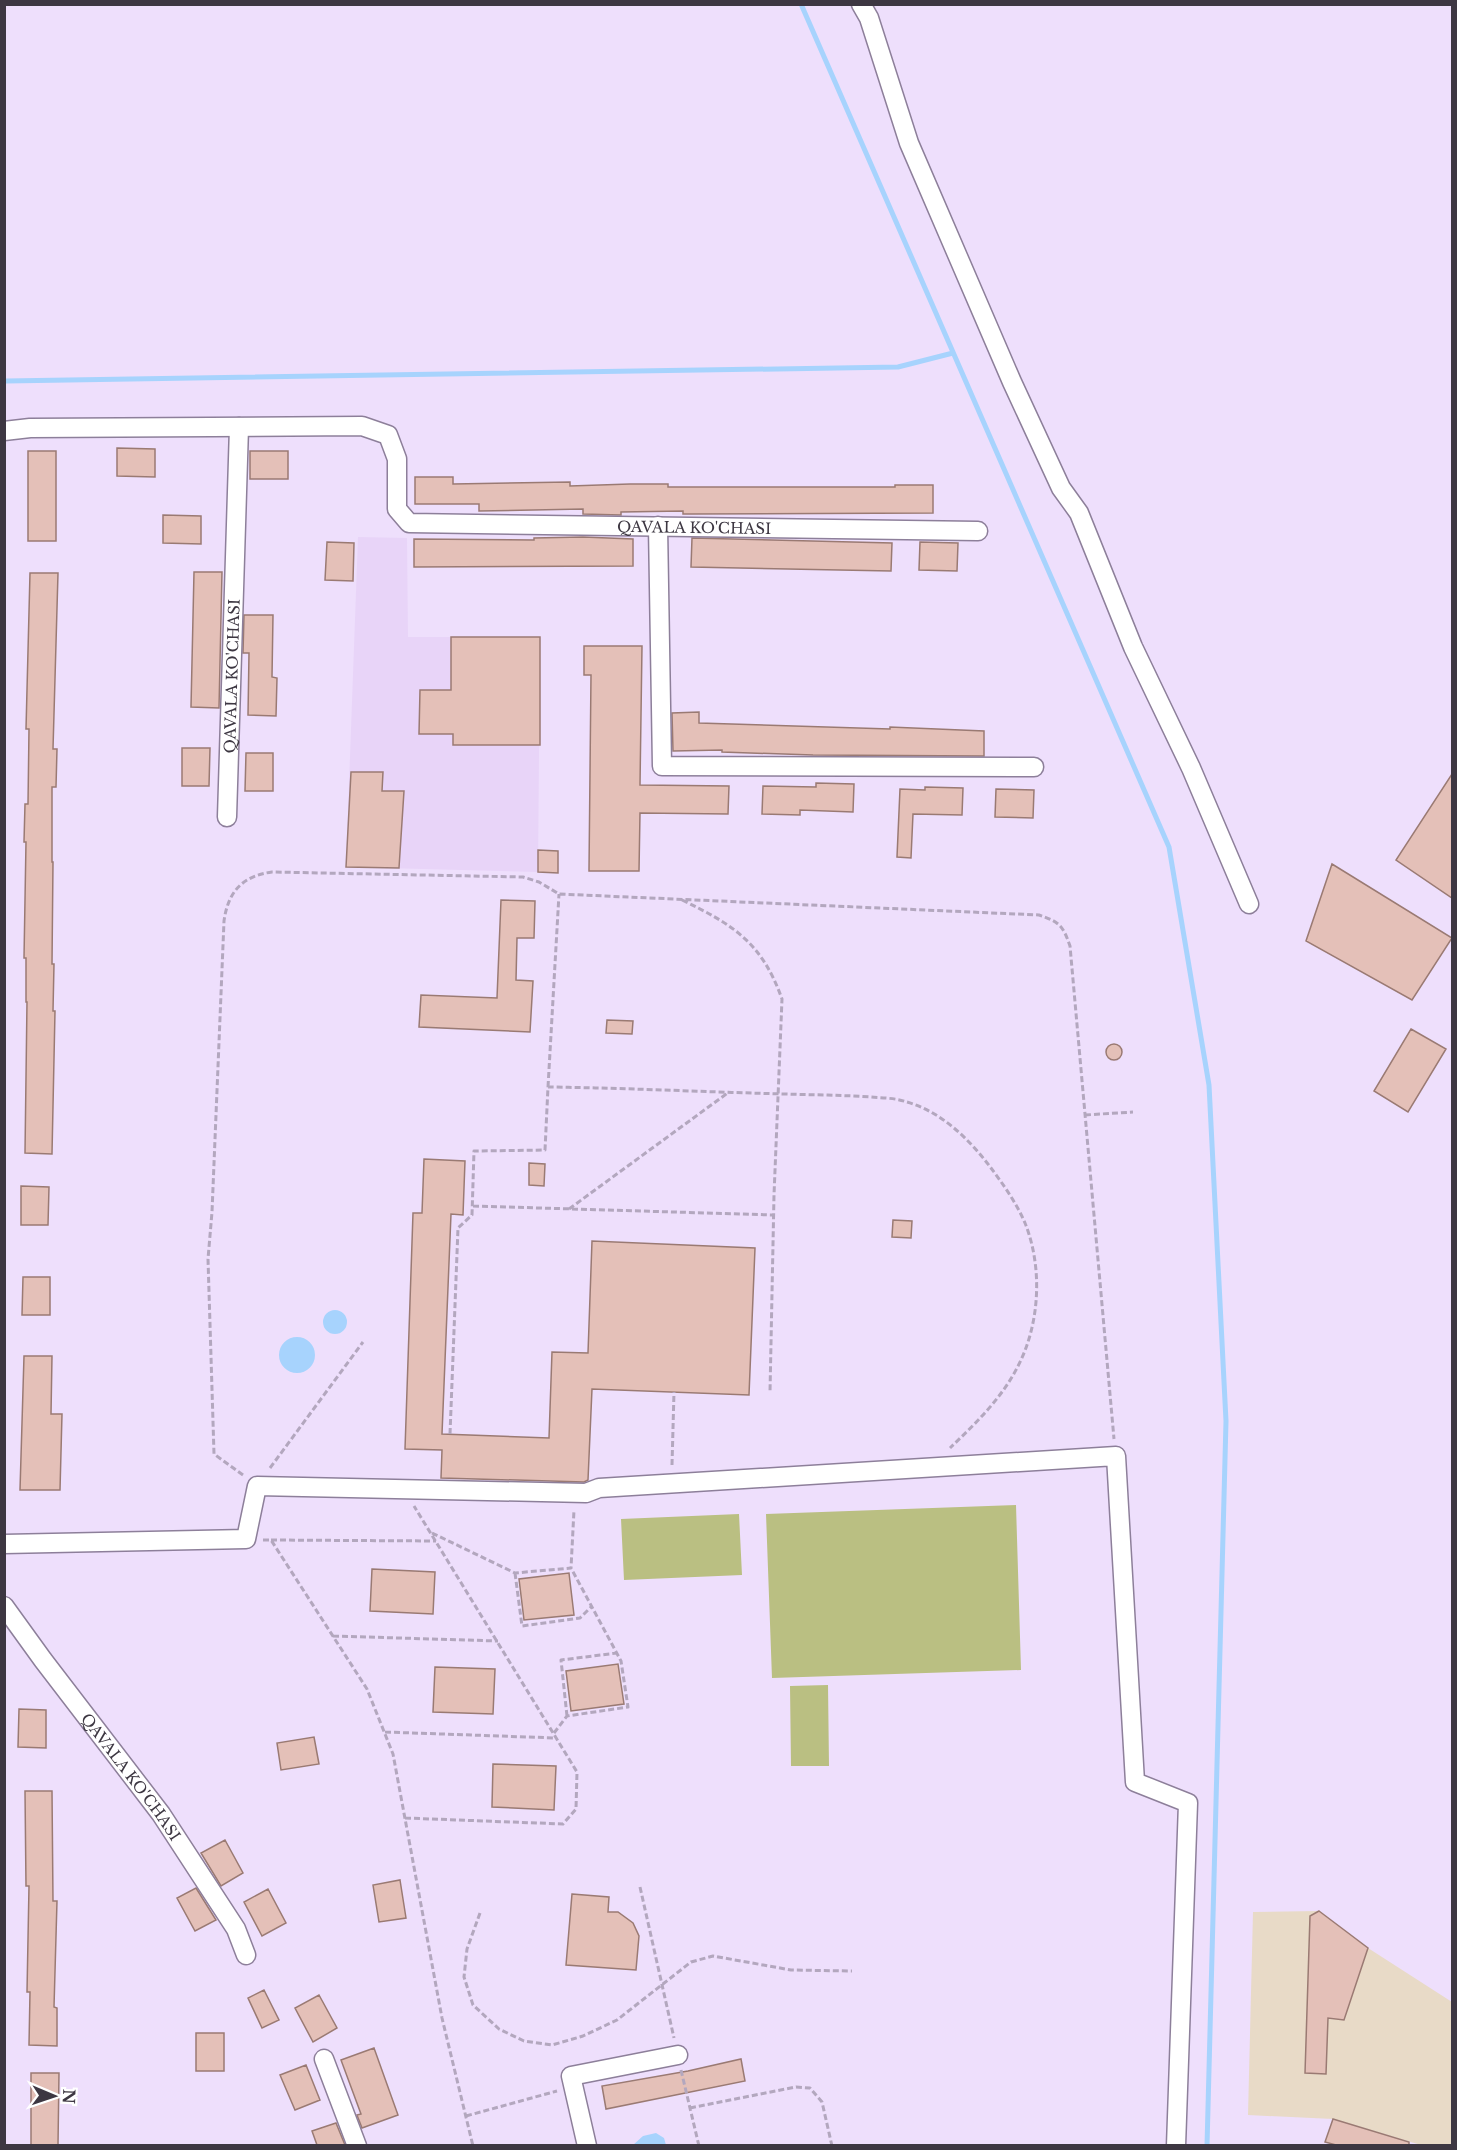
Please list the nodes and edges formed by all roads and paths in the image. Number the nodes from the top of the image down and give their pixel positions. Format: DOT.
graph roads {
  1 [pos="861,4"];
  2 [pos="239,427"];
  3 [pos="4,431"];
  4 [pos="658,526"];
  5 [pos="978,531"];
  6 [pos="1034,767"];
  7 [pos="227,817"];
  8 [pos="559,894"];
  9 [pos="680,899"];
  10 [pos="1249,904"];
  11 [pos="549,1086"];
  12 [pos="730,1091"];
  13 [pos="779,1094"];
  14 [pos="1133,1112"];
  15 [pos="1085,1115"];
  16 [pos="472,1206"];
  17 [pos="569,1209"];
  18 [pos="774,1215"];
  19 [pos="363,1342"];
  20 [pos="674,1392"];
  21 [pos="770,1392"];
  22 [pos="450,1434"];
  23 [pos="1116,1456"];
  24 [pos="929,1468"];
  25 [pos="672,1483"];
  26 [pos="257,1486"];
  27 [pos="404,1490"];
  28 [pos="575,1493"];
  29 [pos="430,1532"];
  30 [pos="246,1539"];
  31 [pos="272,1540"];
  32 [pos="436,1541"];
  33 [pos="4,1544"];
  34 [pos="571,1568"];
  35 [pos="515,1573"];
  36 [pos="4,1606"];
  37 [pos="592,1607"];
  38 [pos="333,1636"];
  39 [pos="498,1641"];
  40 [pos="617,1653"];
  41 [pos="567,1716"];
  42 [pos="385,1732"];
  43 [pos="555,1736"];
  44 [pos="405,1818"];
  45 [pos="640,1887"];
  46 [pos="480,1913"];
  47 [pos="246,1955"];
  48 [pos="852,1971"];
  49 [pos="662,1985"];
  50 [pos="678,2055"];
  51 [pos="324,2059"];
  52 [pos="573,2087"];
  53 [pos="690,2108"];
  54 [pos="466,2116"];
  55 [pos="357,2145"];
  56 [pos="473,2145"];
  57 [pos="587,2145"];
  58 [pos="699,2145"];
  59 [pos="832,2145"];
  60 [pos="1176,2145"];
  1 -- 10 [label="street"];
  2 -- 3 [label="street"];
  2 -- 4 [label="street, QAVALA KO'CHASI"];
  2 -- 7 [label="street, QAVALA KO'CHASI"];
  4 -- 5 [label="street, QAVALA KO'CHASI"];
  4 -- 6 [label="street"];
  8 -- 9 [label="path"];
  8 -- 11 [label="path"];
  8 -- 26 [label="path"];
  9 -- 13 [label="path"];
  9 -- 15 [label="path"];
  11 -- 12 [label="path"];
  11 -- 16 [label="path"];
  12 -- 13 [label="path"];
  12 -- 17 [label="path"];
  13 -- 18 [label="path"];
  13 -- 24 [label="path"];
  14 -- 15 [label="path"];
  15 -- 23 [label="path"];
  16 -- 17 [label="path"];
  16 -- 22 [label="path"];
  17 -- 18 [label="path"];
  18 -- 21 [label="path"];
  19 -- 26 [label="path"];
  20 -- 25 [label="path"];
  23 -- 24 [label="street"];
  23 -- 60 [label="street"];
  24 -- 25 [label="street"];
  25 -- 28 [label="street"];
  26 -- 27 [label="street"];
  26 -- 30 [label="street"];
  27 -- 28 [label="street"];
  27 -- 29 [label="path"];
  28 -- 34 [label="path"];
  29 -- 32 [label="path"];
  29 -- 35 [label="path"];
  30 -- 31 [label="path"];
  30 -- 33 [label="street"];
  31 -- 32 [label="path"];
  31 -- 38 [label="path"];
  32 -- 39 [label="path"];
  34 -- 35 [label="path"];
  34 -- 37 [label="path"];
  35 -- 37 [label="path"];
  36 -- 47 [label="street, QAVALA KO'CHASI"];
  37 -- 40 [label="path"];
  38 -- 39 [label="path"];
  38 -- 42 [label="path"];
  39 -- 43 [label="path"];
  40 -- 41 [label="path"];
  40 -- 41 [label="path"];
  41 -- 43 [label="path"];
  42 -- 43 [label="path"];
  42 -- 44 [label="path"];
  43 -- 44 [label="path"];
  44 -- 54 [label="path"];
  45 -- 49 [label="path"];
  46 -- 49 [label="path"];
  48 -- 49 [label="path"];
  49 -- 50 [label="path"];
  50 -- 52 [label="street"];
  50 -- 53 [label="path"];
  51 -- 55 [label="street"];
  52 -- 54 [label="path"];
  52 -- 57 [label="street"];
  53 -- 58 [label="path"];
  53 -- 59 [label="path"];
  54 -- 56 [label="path"];
}
